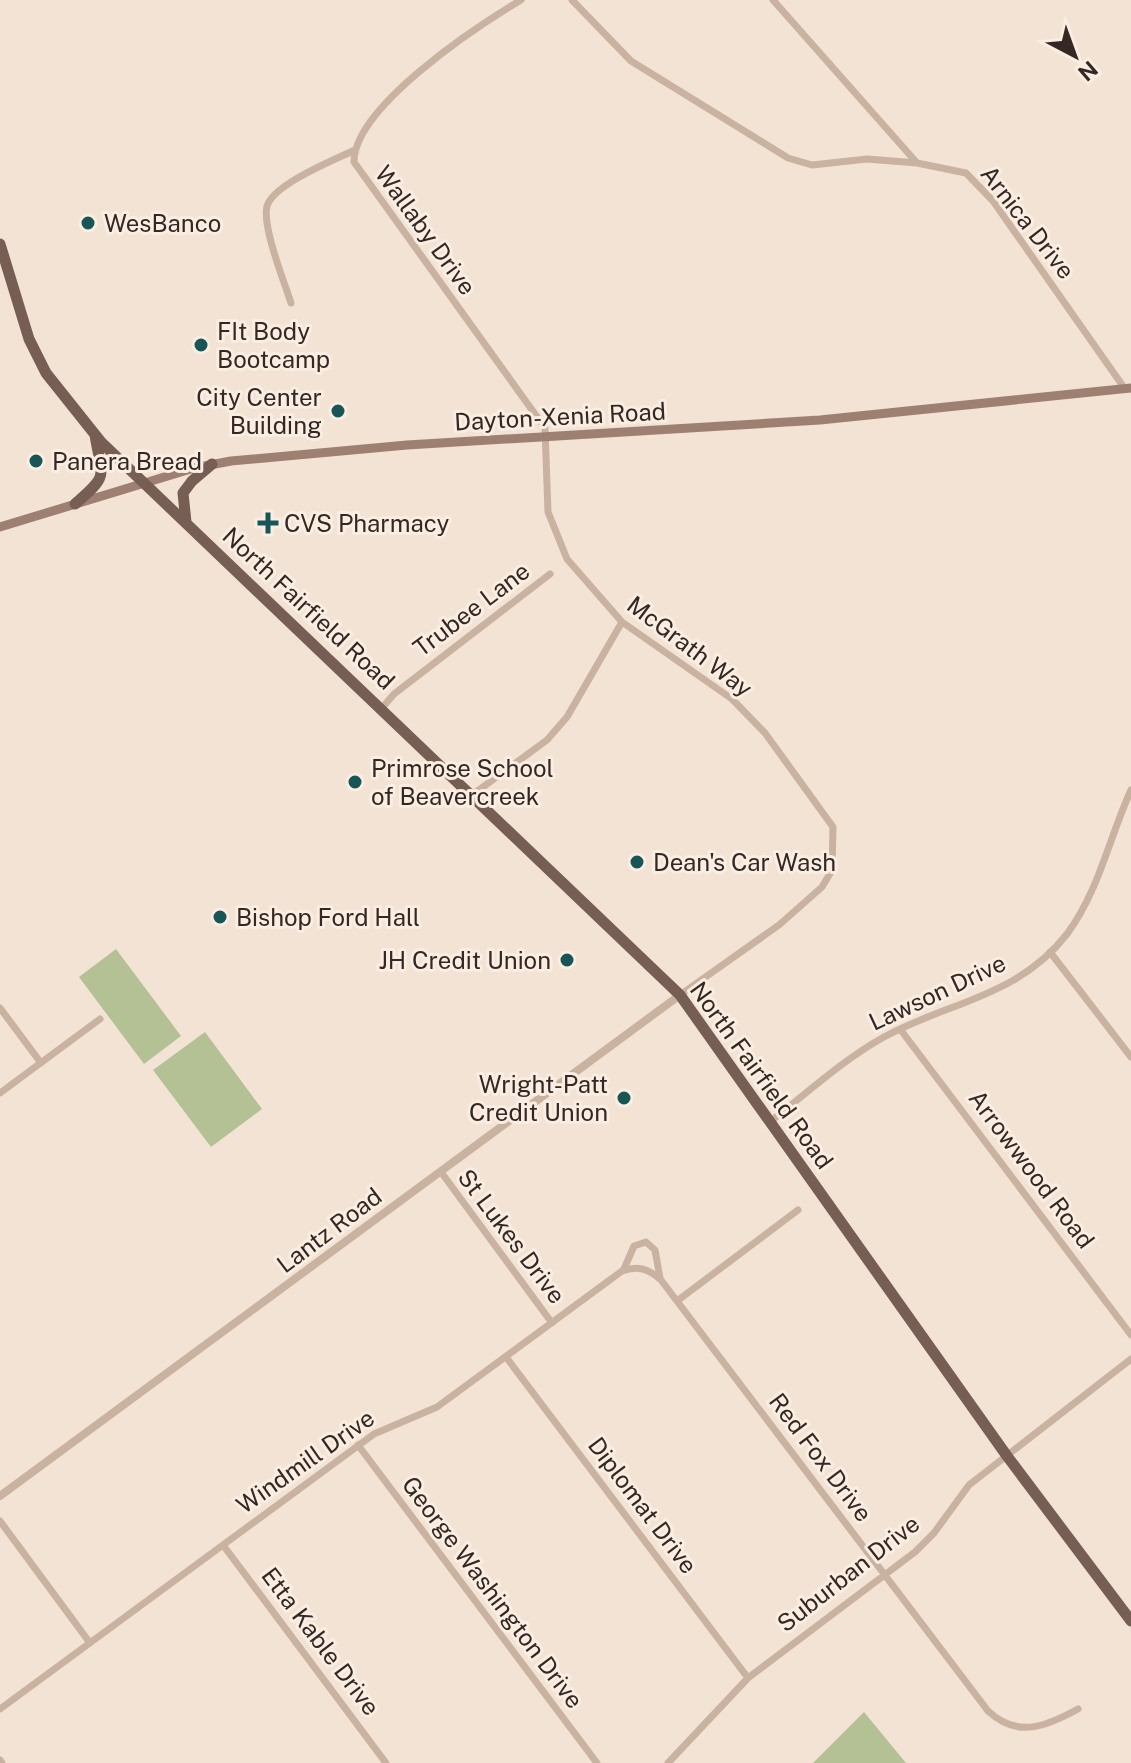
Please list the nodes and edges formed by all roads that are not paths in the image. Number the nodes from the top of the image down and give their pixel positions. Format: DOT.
graph roads {
  1 [pos="521,0"];
  2 [pos="572,0"];
  3 [pos="773,0"];
  4 [pos="355,150"];
  5 [pos="917,163"];
  6 [pos="0,244"];
  7 [pos="291,303"];
  8 [pos="1128,389"];
  9 [pos="94,435"];
  10 [pos="545,437"];
  11 [pos="212,464"];
  12 [pos="145,484"];
  13 [pos="75,504"];
  14 [pos="186,523"];
  15 [pos="0,527"];
  16 [pos="550,574"];
  17 [pos="622,622"];
  18 [pos="382,708"];
  19 [pos="1131,790"];
  20 [pos="472,795"];
  21 [pos="1050,952"];
  22 [pos="680,995"];
  23 [pos="0,1008"];
  24 [pos="100,1019"];
  25 [pos="900,1029"];
  26 [pos="1131,1057"];
  27 [pos="41,1063"];
  28 [pos="0,1093"];
  29 [pos="771,1121"];
  30 [pos="441,1172"];
  31 [pos="798,1210"];
  32 [pos="622,1271"];
  33 [pos="661,1280"];
  34 [pos="677,1301"];
  35 [pos="552,1323"];
  36 [pos="1131,1335"];
  37 [pos="506,1357"];
  38 [pos="1131,1359"];
  39 [pos="358,1445"];
  40 [pos="1007,1456"];
  41 [pos="0,1496"];
  42 [pos="0,1521"];
  43 [pos="223,1545"];
  44 [pos="884,1575"];
  45 [pos="1131,1621"];
  46 [pos="90,1643"];
  47 [pos="748,1678"];
  48 [pos="0,1709"];
  49 [pos="1078,1709"];
  50 [pos="386,1763"];
  51 [pos="597,1763"];
  52 [pos="668,1763"];
  1 -- 4 [label="street, Wallaby Drive"];
  2 -- 5 [label="street, Arnica Drive"];
  3 -- 5 [label="street"];
  4 -- 7 [label="street"];
  4 -- 10 [label="street, Wallaby Drive"];
  5 -- 8 [label="street, Arnica Drive"];
  6 -- 9 [label="main road, North Fairfield Road"];
  8 -- 10 [label="main road, Dayton-Xenia Road"];
  9 -- 12 [label="main road, North Fairfield Road"];
  9 -- 13 [label="main road"];
  10 -- 11 [label="main road, Dayton-Xenia Road"];
  10 -- 17 [label="street, McGrath Way"];
  11 -- 12 [label="main road, Dayton-Xenia Road"];
  11 -- 14 [label="main road"];
  12 -- 13 [label="main road, Dayton-Xenia Road"];
  12 -- 14 [label="main road, North Fairfield Road"];
  13 -- 15 [label="main road, Dayton-Xenia Road"];
  14 -- 18 [label="main road, North Fairfield Road"];
  16 -- 18 [label="street, Trubee Lane"];
  17 -- 20 [label="street"];
  17 -- 22 [label="street, McGrath Way"];
  18 -- 20 [label="main road, North Fairfield Road"];
  19 -- 21 [label="street, Lawson Drive"];
  20 -- 22 [label="main road, North Fairfield Road"];
  21 -- 25 [label="street, Lawson Drive"];
  21 -- 26 [label="street"];
  22 -- 29 [label="main road, North Fairfield Road"];
  22 -- 30 [label="street, Lantz Road"];
  23 -- 27 [label="street"];
  24 -- 27 [label="street"];
  25 -- 29 [label="street, Lawson Drive"];
  25 -- 36 [label="street, Arrowwood Road"];
  27 -- 28 [label="street"];
  29 -- 40 [label="main road, North Fairfield Road"];
  30 -- 35 [label="street, St Lukes Drive"];
  30 -- 41 [label="street, Lantz Road"];
  31 -- 34 [label="street"];
  32 -- 33 [label="street"];
  32 -- 33 [label="street"];
  32 -- 35 [label="street, Windmill Drive"];
  33 -- 34 [label="street"];
  34 -- 44 [label="street, Red Fox Drive"];
  35 -- 37 [label="street, Windmill Drive"];
  37 -- 39 [label="street, Windmill Drive"];
  37 -- 47 [label="street, Diplomat Drive"];
  38 -- 40 [label="street, Suburban Drive"];
  39 -- 43 [label="street, Windmill Drive"];
  39 -- 51 [label="street, George Washington Drive"];
  40 -- 44 [label="street, Suburban Drive"];
  40 -- 45 [label="main road, North Fairfield Road"];
  42 -- 46 [label="street"];
  43 -- 46 [label="street, Windmill Drive"];
  43 -- 50 [label="street, Etta Kable Drive"];
  44 -- 47 [label="street, Suburban Drive"];
  44 -- 49 [label="street, Red Fox Drive"];
  46 -- 48 [label="street, Windmill Drive"];
  47 -- 52 [label="street, Suburban Drive"];
}
